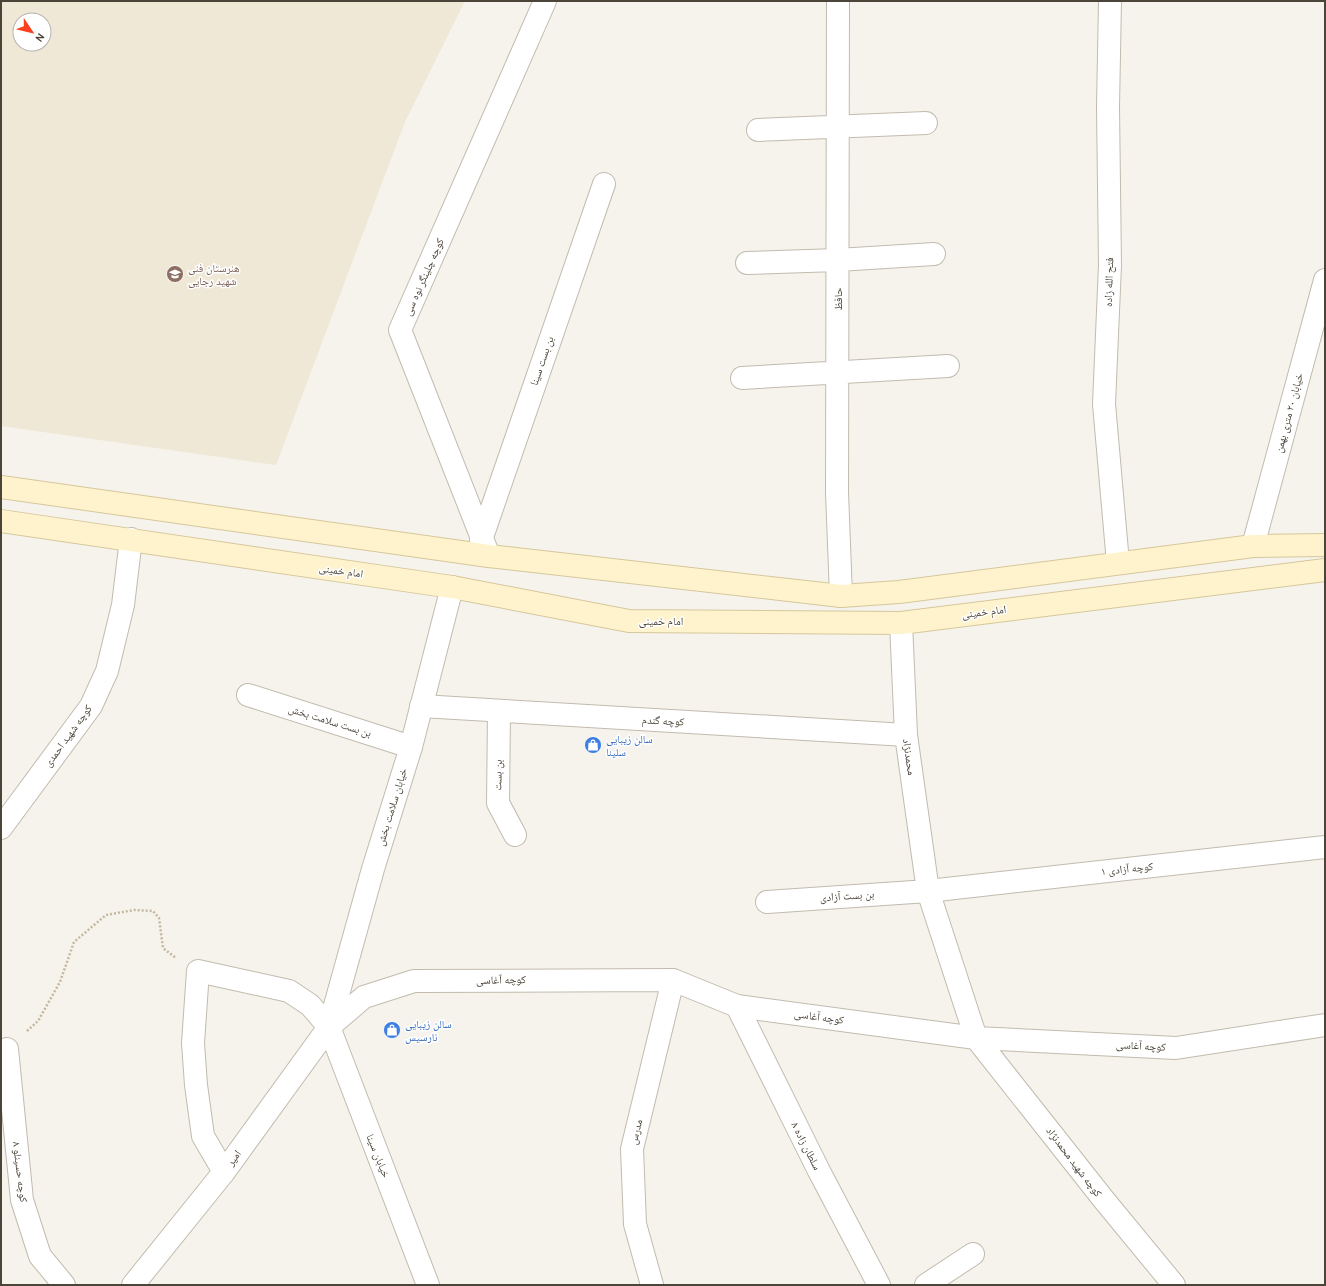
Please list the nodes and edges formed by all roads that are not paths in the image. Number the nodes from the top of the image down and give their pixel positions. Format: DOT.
graph roads {
  1 [pos="545,1"];
  2 [pos="838,1"];
  3 [pos="1110,1"];
  4 [pos="926,123"];
  5 [pos="837,127"];
  6 [pos="758,130"];
  7 [pos="604,184"];
  8 [pos="934,254"];
  9 [pos="838,260"];
  10 [pos="747,263"];
  11 [pos="1325,280"];
  12 [pos="948,366"];
  13 [pos="838,373"];
  14 [pos="742,378"];
  15 [pos="1,487"];
  16 [pos="1,521"];
  17 [pos="130,539"];
  18 [pos="1325,545"];
  19 [pos="1253,546"];
  20 [pos="485,548"];
  21 [pos="1118,563"];
  22 [pos="1325,570"];
  23 [pos="452,587"];
  24 [pos="841,596"];
  25 [pos="901,622"];
  26 [pos="248,696"];
  27 [pos="421,706"];
  28 [pos="499,711"];
  29 [pos="906,735"];
  30 [pos="411,747"];
  31 [pos="1,828"];
  32 [pos="515,835"];
  33 [pos="1325,847"];
  34 [pos="928,891"];
  35 [pos="767,902"];
  36 [pos="673,980"];
  37 [pos="736,1006"];
  38 [pos="1325,1025"];
  39 [pos="329,1027"];
  40 [pos="976,1038"];
  41 [pos="3,1047"];
  42 [pos="224,1172"];
  43 [pos="973,1254"];
  44 [pos="64,1285"];
  45 [pos="133,1285"];
  46 [pos="428,1285"];
  47 [pos="652,1285"];
  48 [pos="879,1285"];
  49 [pos="926,1285"];
  50 [pos="1174,1285"];
  1 -- 20 [label="street, کوچه چلینگر نوه سی"];
  2 -- 5 [label="street, حافظ"];
  3 -- 21 [label="street, فتح الله زاده"];
  4 -- 5 [label="street"];
  5 -- 6 [label="street"];
  5 -- 9 [label="street, حافظ"];
  7 -- 20 [label="street, بن بست سینا"];
  8 -- 9 [label="street"];
  9 -- 10 [label="street"];
  9 -- 13 [label="street, حافظ"];
  11 -- 19 [label="street, خیابان ۲۰ متری بهمن"];
  12 -- 13 [label="street"];
  13 -- 14 [label="street"];
  13 -- 24 [label="street, حافظ"];
  15 -- 20 [label="main road"];
  16 -- 17 [label="main road, امام خمینی"];
  17 -- 23 [label="main road, امام خمینی"];
  17 -- 31 [label="street, کوچه شهید احمدی"];
  18 -- 19 [label="main road"];
  19 -- 21 [label="main road"];
  20 -- 24 [label="main road"];
  21 -- 24 [label="main road"];
  22 -- 25 [label="main road, امام خمینی"];
  23 -- 25 [label="main road, امام خمینی"];
  23 -- 27 [label="street, خیابان سلامت بخش"];
  25 -- 29 [label="street, محمدنژاد"];
  26 -- 30 [label="street, بن بست سلامت بخش"];
  27 -- 28 [label="street, کوچه گندم"];
  27 -- 30 [label="street, خیابان سلامت بخش"];
  28 -- 29 [label="street, کوچه گندم"];
  28 -- 32 [label="street, بن بست"];
  29 -- 34 [label="street, محمدنژاد"];
  30 -- 39 [label="street, خیابان سلامت بخش"];
  33 -- 34 [label="street, کوچه آزادی ۱"];
  34 -- 35 [label="street, بن بست آزادی"];
  34 -- 40 [label="street, محمدنژاد"];
  36 -- 37 [label="street, کوچه آغاسی"];
  36 -- 39 [label="street, کوچه آغاسی"];
  36 -- 47 [label="street, مدرس"];
  37 -- 40 [label="street, کوچه آغاسی"];
  37 -- 48 [label="street, سلطان زاده ۸"];
  38 -- 40 [label="street, کوچه آغاسی"];
  39 -- 42 [label="street, امیر"];
  39 -- 42 [label="street, خیابان سینا"];
  39 -- 46 [label="street, خیابان سینا"];
  40 -- 50 [label="street, کوچه شهید محمدنژاد"];
  41 -- 44 [label="street, کوچه حسینلو ۸"];
  42 -- 45 [label="street, امیر"];
  43 -- 49 [label="street"];
}
